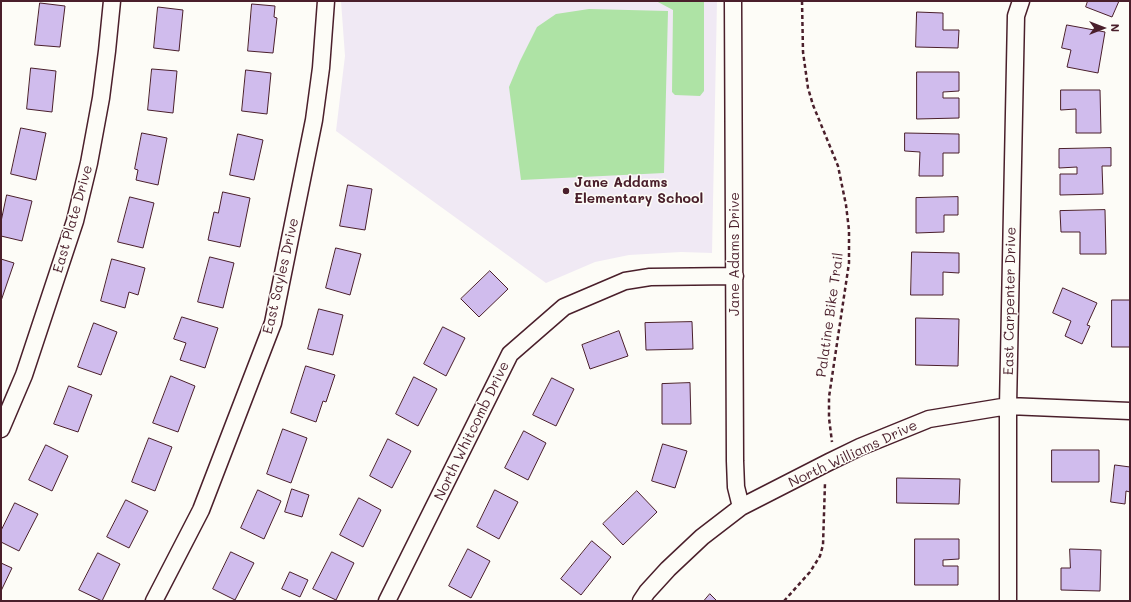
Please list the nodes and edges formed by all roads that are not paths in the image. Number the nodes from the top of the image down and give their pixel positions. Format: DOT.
graph roads {
  1 [pos="112,1"];
  2 [pos="326,1"];
  3 [pos="734,1"];
  4 [pos="1021,1"];
  5 [pos="735,276"];
  6 [pos="1008,406"];
  7 [pos="1130,411"];
  8 [pos="1,429"];
  9 [pos="741,507"];
  10 [pos="154,601"];
  11 [pos="387,601"];
  12 [pos="641,601"];
  13 [pos="1008,601"];
  1 -- 8 [label="street, East Plate Drive"];
  2 -- 10 [label="street, East Sayles Drive"];
  3 -- 5 [label="street, Jane Adams Drive"];
  4 -- 6 [label="street, East Carpenter Drive"];
  5 -- 9 [label="street, Jane Adams Drive"];
  5 -- 11 [label="street, North Whitcomb Drive"];
  6 -- 7 [label="street, North Williams Drive"];
  6 -- 9 [label="street, North Williams Drive"];
  6 -- 13 [label="street, East Carpenter Drive"];
  9 -- 12 [label="street, North Williams Drive"];
}
